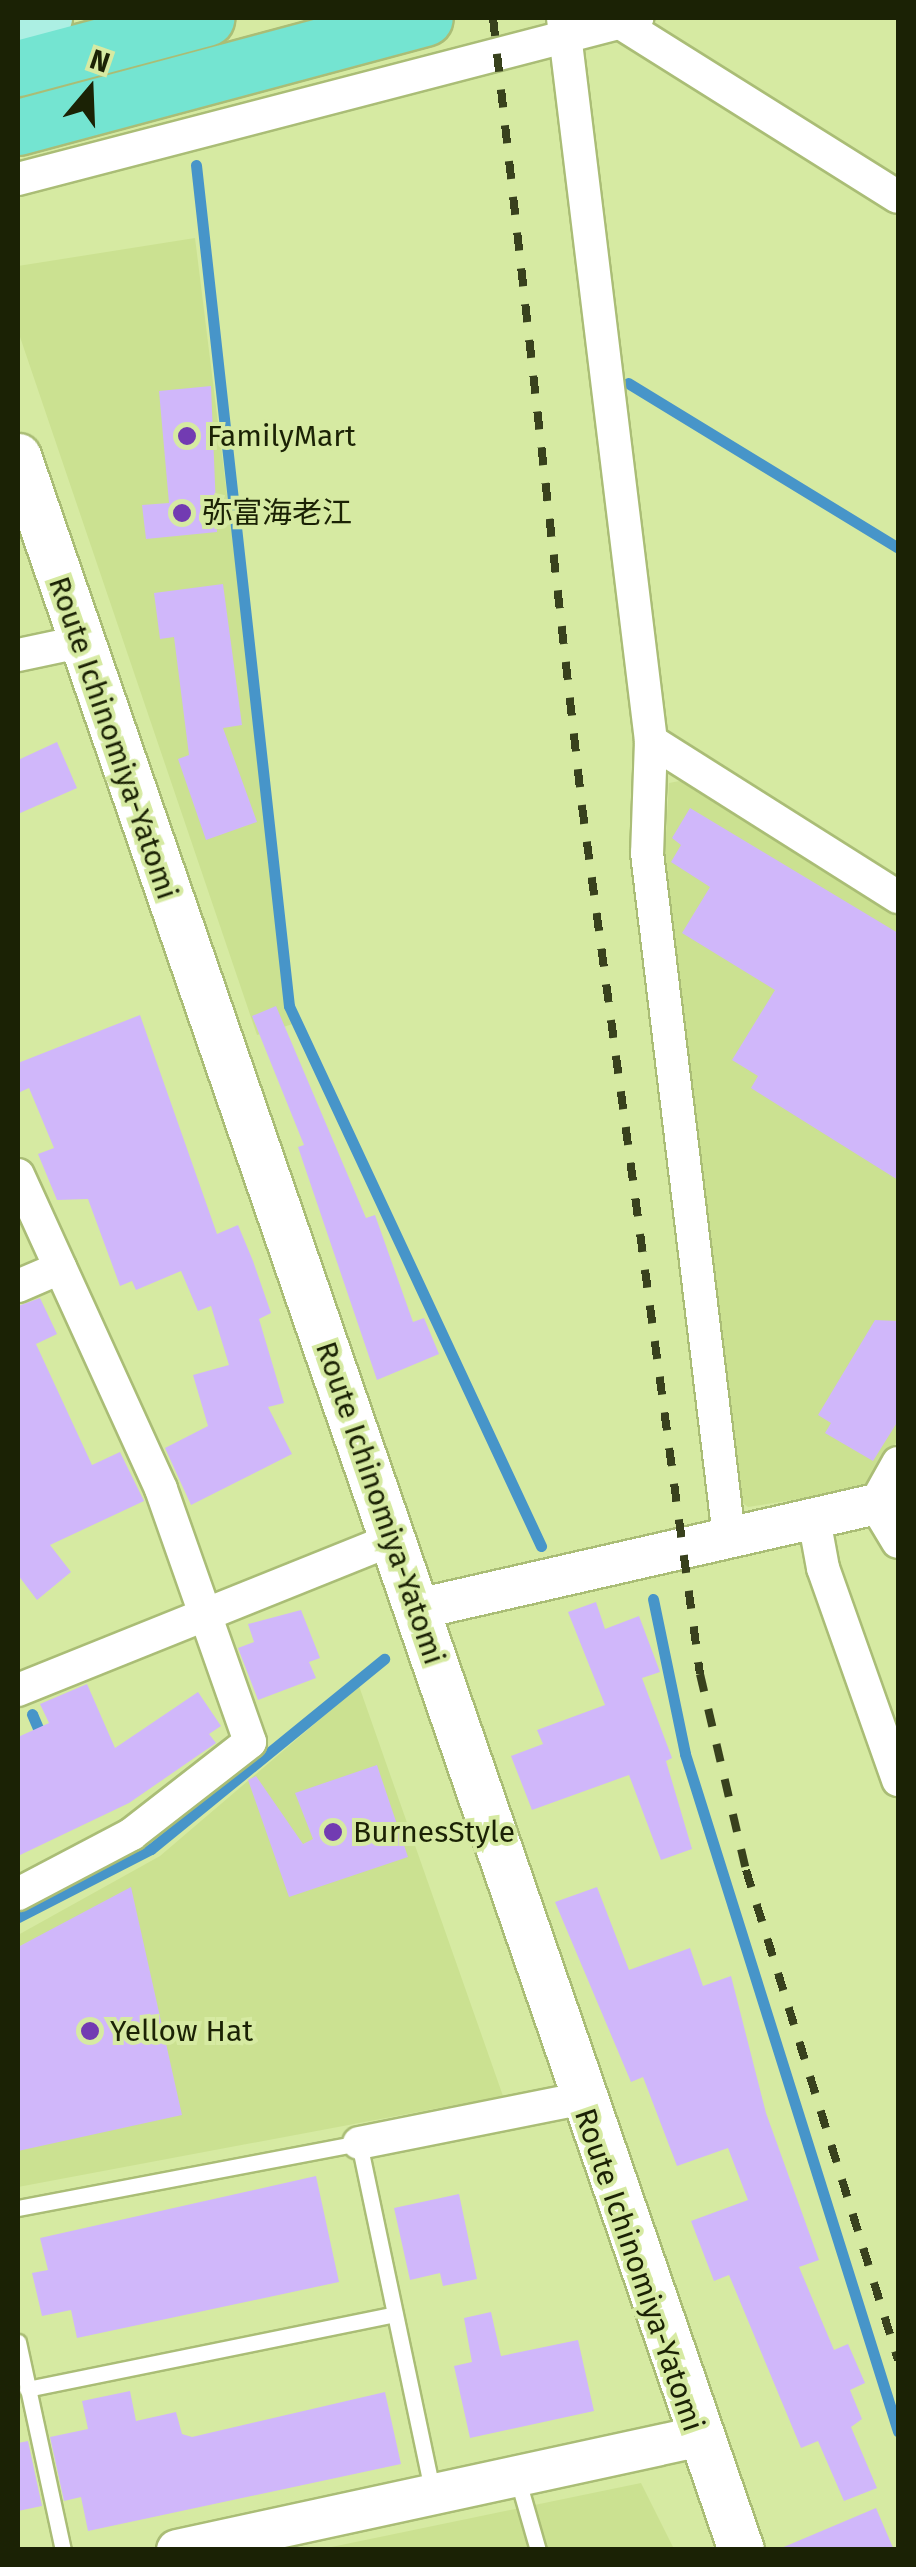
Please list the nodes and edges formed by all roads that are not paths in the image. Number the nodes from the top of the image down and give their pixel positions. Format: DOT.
graph roads {
  1 [pos="47,18"];
  2 [pos="206,18"];
  3 [pos="425,18"];
  4 [pos="628,20"];
  5 [pos="18,26"];
  6 [pos="565,27"];
  7 [pos="18,68"];
  8 [pos="18,127"];
  9 [pos="18,179"];
  10 [pos="898,197"];
  11 [pos="18,456"];
  12 [pos="79,642"];
  13 [pos="18,655"];
  14 [pos="651,741"];
  15 [pos="898,897"];
  16 [pos="18,1175"];
  17 [pos="60,1268"];
  18 [pos="18,1286"];
  19 [pos="898,1463"];
  20 [pos="886,1501"];
  21 [pos="814,1520"];
  22 [pos="728,1538"];
  23 [pos="392,1540"];
  24 [pos="898,1542"];
  25 [pos="418,1609"];
  26 [pos="207,1616"];
  27 [pos="18,1687"];
  28 [pos="898,1780"];
  29 [pos="18,1894"];
  30 [pos="580,2099"];
  31 [pos="359,2143"];
  32 [pos="18,2208"];
  33 [pos="394,2314"];
  34 [pos="18,2342"];
  35 [pos="27,2390"];
  36 [pos="697,2437"];
  37 [pos="516,2476"];
  38 [pos="433,2494"];
  39 [pos="63,2550"];
  40 [pos="177,2550"];
  41 [pos="538,2550"];
  42 [pos="741,2550"];
  1 -- 5 [label="main road"];
  2 -- 7 [label="highway"];
  3 -- 8 [label="highway"];
  4 -- 6 [label="street"];
  4 -- 10 [label="street"];
  6 -- 9 [label="street"];
  6 -- 14 [label="street"];
  11 -- 12 [label="main road, Route Ichinomiya-Yatomi"];
  12 -- 13 [label="street"];
  12 -- 23 [label="main road, Route Ichinomiya-Yatomi"];
  14 -- 15 [label="street"];
  14 -- 22 [label="street"];
  16 -- 17 [label="street"];
  17 -- 18 [label="street"];
  17 -- 26 [label="street"];
  19 -- 20 [label="street"];
  20 -- 21 [label="street"];
  20 -- 24 [label="street"];
  21 -- 22 [label="street"];
  21 -- 28 [label="street"];
  22 -- 25 [label="street"];
  23 -- 25 [label="main road, Route Ichinomiya-Yatomi"];
  23 -- 26 [label="street"];
  25 -- 30 [label="main road, Route Ichinomiya-Yatomi"];
  26 -- 27 [label="street"];
  26 -- 29 [label="street"];
  30 -- 31 [label="street"];
  30 -- 36 [label="main road, Route Ichinomiya-Yatomi"];
  31 -- 32 [label="lane"];
  31 -- 33 [label="lane"];
  33 -- 35 [label="lane"];
  33 -- 38 [label="lane"];
  34 -- 35 [label="lane"];
  35 -- 39 [label="lane"];
  36 -- 37 [label="street"];
  36 -- 42 [label="main road, Route Ichinomiya-Yatomi"];
  37 -- 38 [label="street"];
  37 -- 41 [label="lane"];
  38 -- 40 [label="street"];
}
